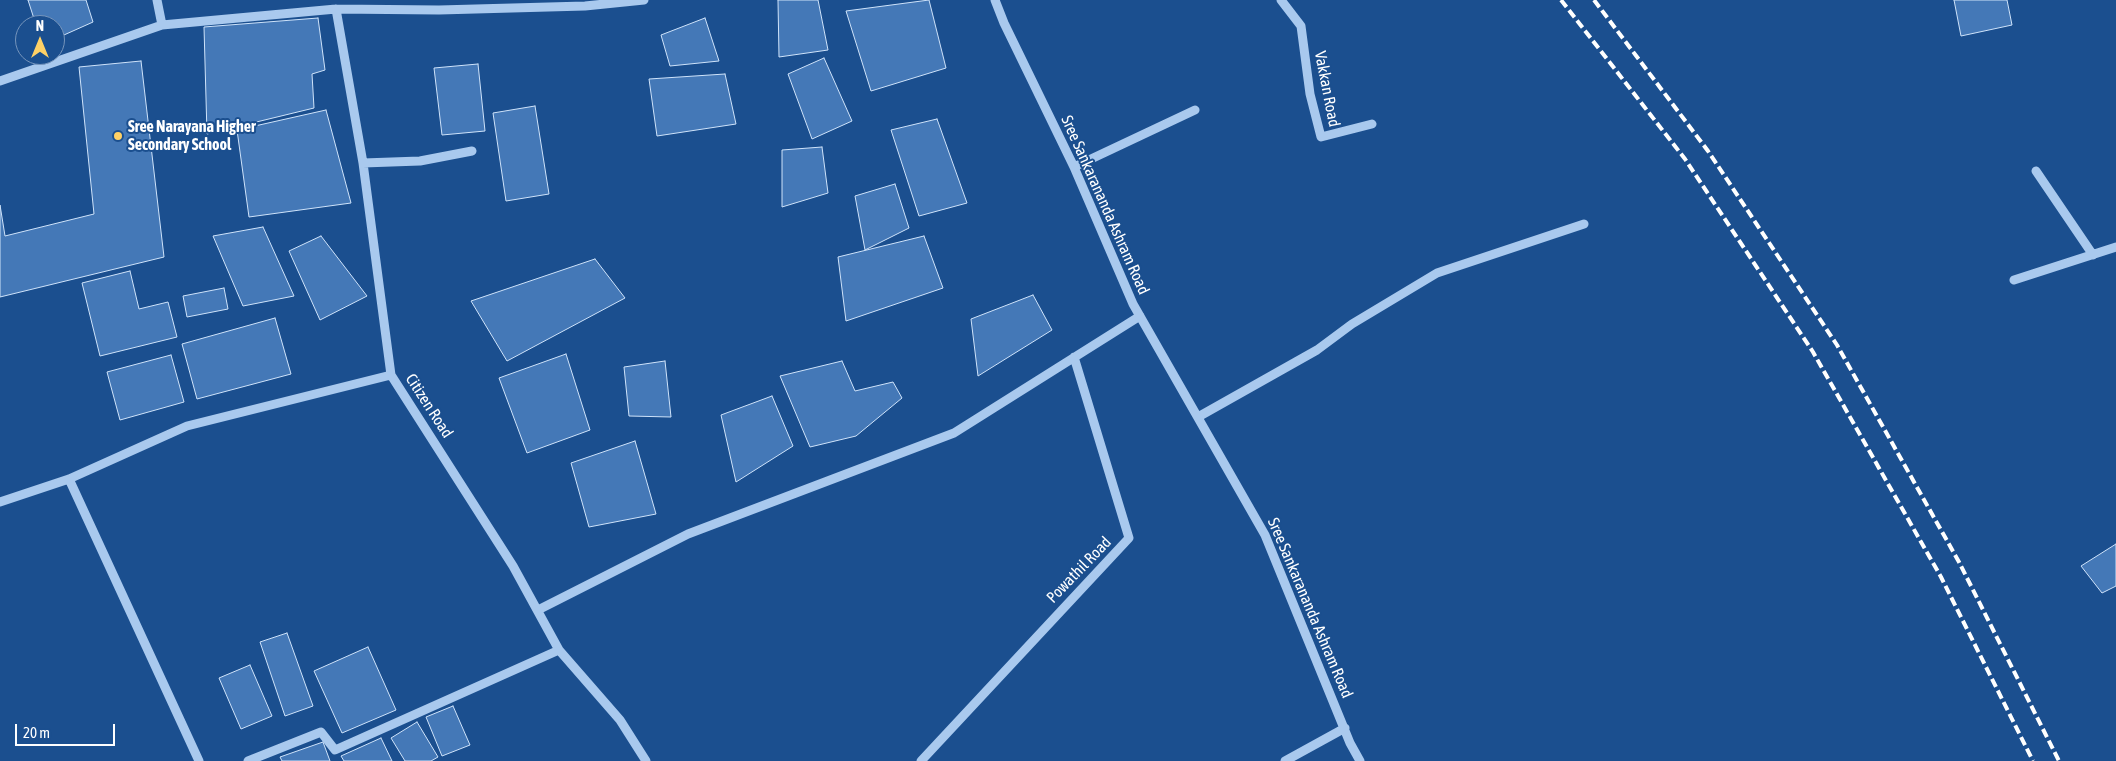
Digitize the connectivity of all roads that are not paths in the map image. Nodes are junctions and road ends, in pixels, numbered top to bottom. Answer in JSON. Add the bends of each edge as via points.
{"nodes":[{"id":1,"x":157,"y":0,"type":"edge"},
{"id":2,"x":644,"y":0,"type":"edge"},
{"id":3,"x":995,"y":0,"type":"edge"},
{"id":4,"x":1280,"y":0,"type":"edge"},
{"id":5,"x":336,"y":8,"type":"junction"},
{"id":6,"x":162,"y":25,"type":"junction"},
{"id":7,"x":0,"y":81,"type":"edge"},
{"id":8,"x":1195,"y":110,"type":"dead end"},
{"id":9,"x":1372,"y":124,"type":"dead end"},
{"id":10,"x":472,"y":151,"type":"dead end"},
{"id":11,"x":363,"y":163,"type":"junction"},
{"id":12,"x":1074,"y":167,"type":"junction"},
{"id":13,"x":2036,"y":171,"type":"dead end"},
{"id":14,"x":1584,"y":224,"type":"dead end"},
{"id":15,"x":2116,"y":247,"type":"edge"},
{"id":16,"x":2093,"y":255,"type":"junction"},
{"id":17,"x":2014,"y":280,"type":"dead end"},
{"id":18,"x":1140,"y":316,"type":"junction"},
{"id":19,"x":1074,"y":357,"type":"junction"},
{"id":20,"x":391,"y":375,"type":"junction"},
{"id":21,"x":1198,"y":417,"type":"junction"},
{"id":22,"x":69,"y":479,"type":"junction"},
{"id":23,"x":0,"y":502,"type":"edge"},
{"id":24,"x":538,"y":610,"type":"junction"},
{"id":25,"x":560,"y":650,"type":"junction"},
{"id":26,"x":1345,"y":728,"type":"junction"},
{"id":27,"x":927,"y":759,"type":"edge"},
{"id":28,"x":199,"y":761,"type":"edge"},
{"id":29,"x":248,"y":761,"type":"edge"},
{"id":30,"x":646,"y":761,"type":"edge"},
{"id":31,"x":1284,"y":761,"type":"edge"},
{"id":32,"x":1360,"y":761,"type":"edge"}],
"edges":[{"from":1,"to":6,"type":"street"},
{"from":2,"to":5,"type":"street","via":[[585,6],[439,10]]},
{"from":3,"to":12,"type":"street","name":"Sree Sankarananda Ashram Road"},
{"from":4,"to":9,"type":"street","name":"Vakkan Road","via":[[1301,26],[1310,94],[1321,137]]},
{"from":5,"to":6,"type":"street"},
{"from":5,"to":11,"type":"street","name":"Citizen Road"},
{"from":6,"to":7,"type":"street"},
{"from":8,"to":12,"type":"street"},
{"from":10,"to":11,"type":"street","via":[[420,161]]},
{"from":11,"to":20,"type":"street","name":"Citizen Road"},
{"from":12,"to":18,"type":"street","name":"Sree Sankarananda Ashram Road"},
{"from":13,"to":16,"type":"street"},
{"from":14,"to":21,"type":"street","via":[[1438,273],[1352,324],[1317,350]]},
{"from":15,"to":16,"type":"street"},
{"from":16,"to":17,"type":"street"},
{"from":18,"to":19,"type":"street"},
{"from":18,"to":21,"type":"street","name":"Sree Sankarananda Ashram Road"},
{"from":19,"to":24,"type":"street","via":[[954,433],[688,534]]},
{"from":19,"to":27,"type":"street","name":"Powathil Road","via":[[1129,538]]},
{"from":20,"to":22,"type":"street","via":[[187,426]]},
{"from":20,"to":24,"type":"street","name":"Citizen Road"},
{"from":21,"to":26,"type":"street","name":"Sree Sankarananda Ashram Road","via":[[1265,535]]},
{"from":22,"to":23,"type":"street"},
{"from":22,"to":28,"type":"street"},
{"from":24,"to":25,"type":"street","name":"Citizen Road"},
{"from":25,"to":29,"type":"street","via":[[335,750],[321,732]]},
{"from":25,"to":30,"type":"street","name":"Citizen Road","via":[[620,720]]},
{"from":26,"to":31,"type":"street"},
{"from":26,"to":32,"type":"street","name":"Sree Sankarananda Ashram Road"}]}
